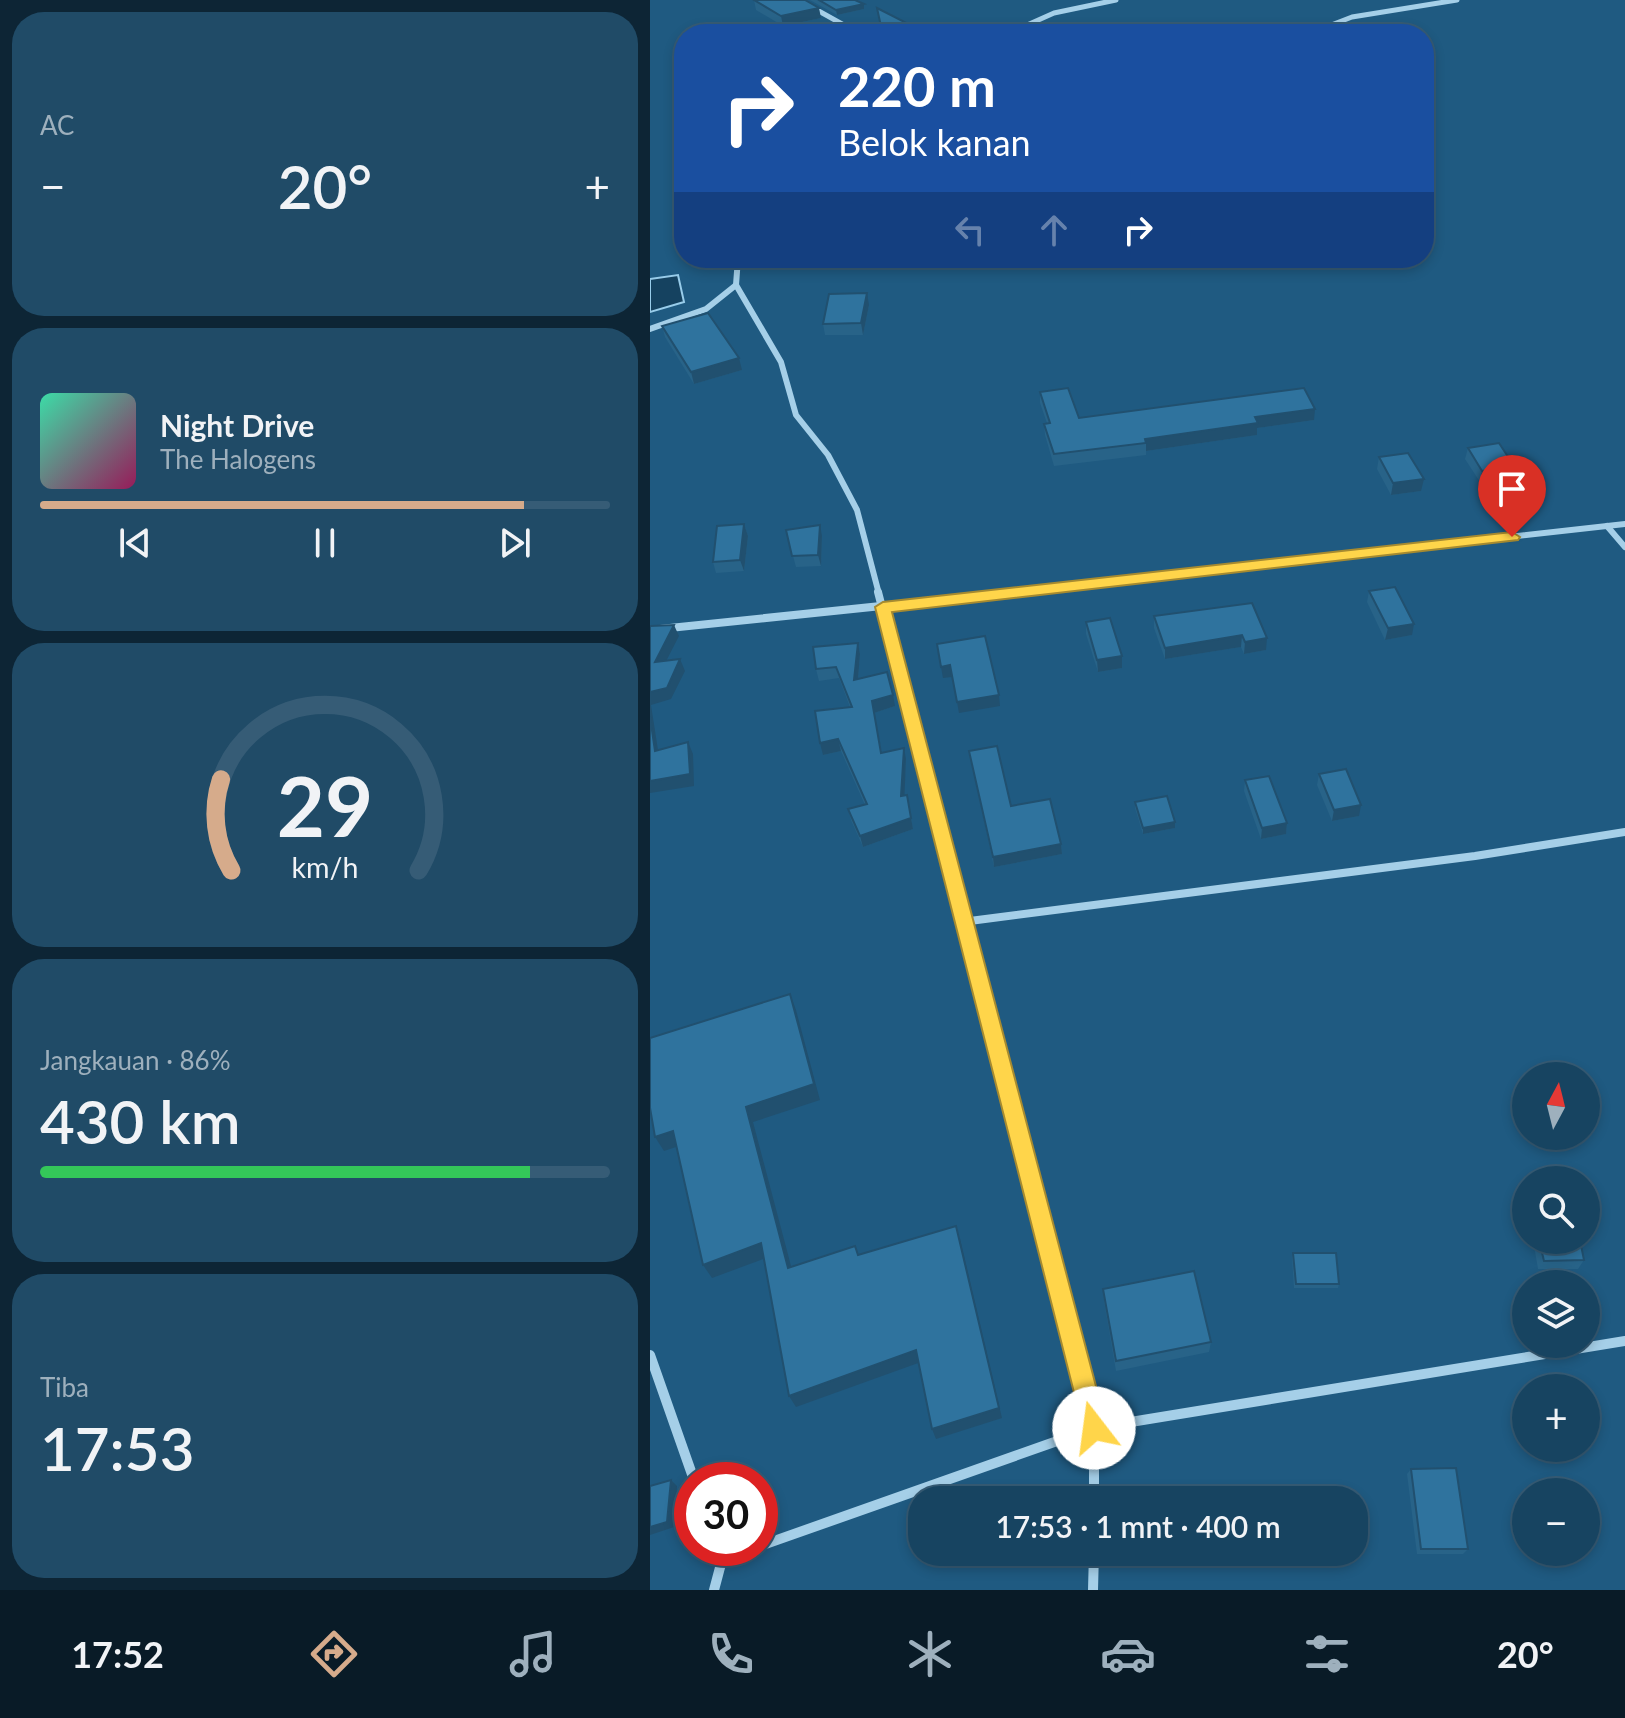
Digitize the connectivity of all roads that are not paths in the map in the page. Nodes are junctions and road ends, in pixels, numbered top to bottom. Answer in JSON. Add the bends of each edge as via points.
{"nodes":[{"id":1,"x":799,"y":0,"type":"edge"},
{"id":2,"x":1116,"y":0,"type":"edge"},
{"id":3,"x":1457,"y":0,"type":"edge"},
{"id":4,"x":842,"y":24,"type":"edge"},
{"id":5,"x":1029,"y":24,"type":"edge"},
{"id":6,"x":1334,"y":24,"type":"edge"},
{"id":7,"x":737,"y":268,"type":"edge"},
{"id":8,"x":736,"y":285,"type":"junction"},
{"id":9,"x":650,"y":329,"type":"edge"},
{"id":10,"x":1625,"y":524,"type":"edge"},
{"id":11,"x":1607,"y":526,"type":"junction"},
{"id":12,"x":1625,"y":547,"type":"edge"},
{"id":13,"x":883,"y":607,"type":"junction"},
{"id":14,"x":650,"y":630,"type":"edge"},
{"id":15,"x":1625,"y":832,"type":"edge"},
{"id":16,"x":962,"y":922,"type":"junction"},
{"id":17,"x":1625,"y":1341,"type":"edge"},
{"id":18,"x":650,"y":1356,"type":"edge"},
{"id":19,"x":1094,"y":1428,"type":"junction"},
{"id":20,"x":688,"y":1462,"type":"edge"},
{"id":21,"x":1094,"y":1486,"type":"edge"},
{"id":22,"x":778,"y":1540,"type":"edge"},
{"id":23,"x":718,"y":1566,"type":"edge"},
{"id":24,"x":1094,"y":1566,"type":"edge"},
{"id":25,"x":714,"y":1590,"type":"edge"},
{"id":26,"x":1093,"y":1590,"type":"edge"}],
"edges":[{"from":1,"to":4,"type":"street"},
{"from":2,"to":5,"type":"street","via":[[1054,13]]},
{"from":3,"to":6,"type":"street"},
{"from":7,"to":8,"type":"street"},
{"from":8,"to":9,"type":"street","via":[[706,309]]},
{"from":8,"to":13,"type":"street","via":[[781,362],[796,415],[844,481]]},
{"from":10,"to":11,"type":"street"},
{"from":11,"to":12,"type":"street"},
{"from":11,"to":13,"type":"street"},
{"from":13,"to":14,"type":"street"},
{"from":13,"to":16,"type":"street"},
{"from":15,"to":16,"type":"street"},
{"from":16,"to":19,"type":"street"},
{"from":17,"to":19,"type":"street"},
{"from":18,"to":20,"type":"street"},
{"from":19,"to":21,"type":"street"},
{"from":19,"to":22,"type":"street"},
{"from":23,"to":25,"type":"street"},
{"from":24,"to":26,"type":"street"}]}
